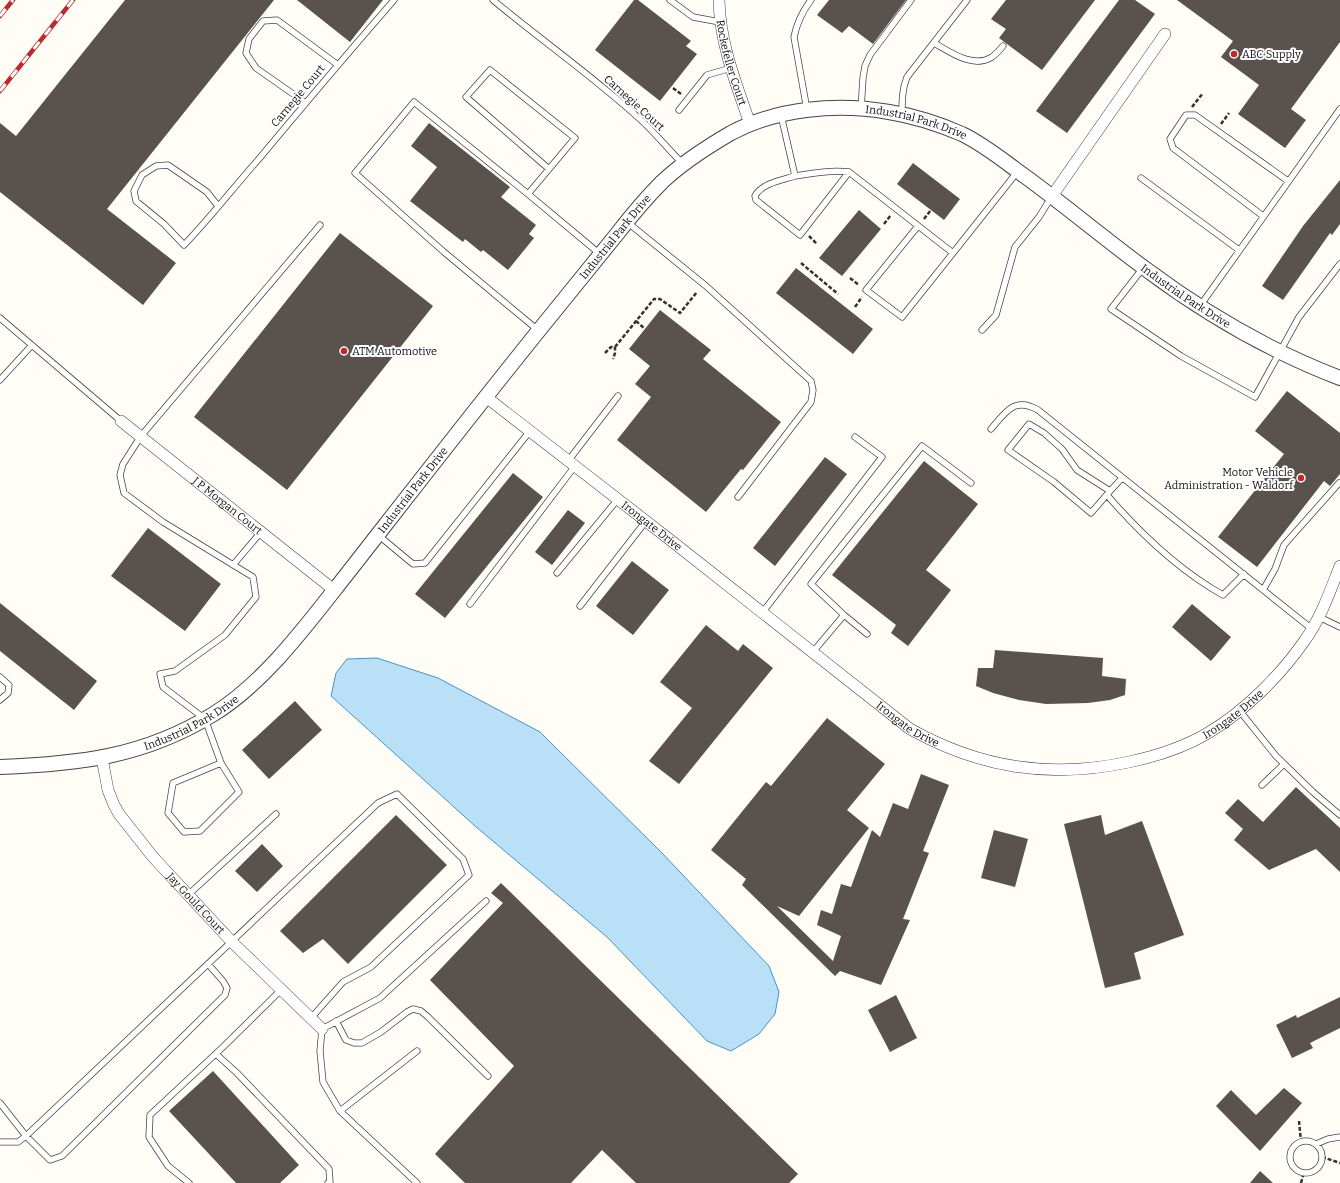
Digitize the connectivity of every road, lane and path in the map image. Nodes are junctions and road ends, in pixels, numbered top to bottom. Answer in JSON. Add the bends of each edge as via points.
{"nodes":[{"id":1,"x":394,"y":0,"type":"edge"},
{"id":2,"x":493,"y":0,"type":"edge"},
{"id":3,"x":670,"y":0,"type":"edge"},
{"id":4,"x":719,"y":0,"type":"edge"},
{"id":5,"x":811,"y":0,"type":"edge"},
{"id":6,"x":912,"y":0,"type":"edge"},
{"id":7,"x":967,"y":0,"type":"edge"},
{"id":8,"x":720,"y":22,"type":"junction"},
{"id":9,"x":1164,"y":34,"type":"dead end"},
{"id":10,"x":934,"y":42,"type":"junction"},
{"id":11,"x":1003,"y":46,"type":"dead end"},
{"id":12,"x":338,"y":65,"type":"junction"},
{"id":13,"x":731,"y":68,"type":"junction"},
{"id":14,"x":1203,"y":93,"type":"dead end"},
{"id":15,"x":306,"y":103,"type":"junction"},
{"id":16,"x":861,"y":109,"type":"junction"},
{"id":17,"x":1340,"y":109,"type":"edge"},
{"id":18,"x":679,"y":110,"type":"dead end"},
{"id":19,"x":807,"y":111,"type":"junction"},
{"id":20,"x":781,"y":115,"type":"junction"},
{"id":21,"x":902,"y":115,"type":"junction"},
{"id":22,"x":1186,"y":116,"type":"junction"},
{"id":23,"x":750,"y":124,"type":"junction"},
{"id":24,"x":684,"y":164,"type":"junction"},
{"id":25,"x":549,"y":169,"type":"junction"},
{"id":26,"x":1018,"y":171,"type":"junction"},
{"id":27,"x":850,"y":172,"type":"junction"},
{"id":28,"x":795,"y":176,"type":"junction"},
{"id":29,"x":1141,"y":178,"type":"dead end"},
{"id":30,"x":1288,"y":181,"type":"junction"},
{"id":31,"x":528,"y":194,"type":"junction"},
{"id":32,"x":1052,"y":196,"type":"junction"},
{"id":33,"x":218,"y":206,"type":"junction"},
{"id":34,"x":931,"y":210,"type":"dead end"},
{"id":35,"x":1263,"y":216,"type":"junction"},
{"id":36,"x":923,"y":219,"type":"dead end"},
{"id":37,"x":627,"y":222,"type":"junction"},
{"id":38,"x":320,"y":225,"type":"dead end"},
{"id":39,"x":918,"y":226,"type":"junction"},
{"id":40,"x":1239,"y":250,"type":"junction"},
{"id":41,"x":601,"y":254,"type":"junction"},
{"id":42,"x":953,"y":254,"type":"junction"},
{"id":43,"x":802,"y":263,"type":"dead end"},
{"id":44,"x":1340,"y":264,"type":"edge"},
{"id":45,"x":1144,"y":268,"type":"junction"},
{"id":46,"x":697,"y":292,"type":"dead end"},
{"id":47,"x":838,"y":294,"type":"dead end"},
{"id":48,"x":1199,"y":306,"type":"junction"},
{"id":49,"x":0,"y":318,"type":"edge"},
{"id":50,"x":636,"y":321,"type":"junction"},
{"id":51,"x":645,"y":329,"type":"dead end"},
{"id":52,"x":982,"y":330,"type":"dead end"},
{"id":53,"x":539,"y":331,"type":"junction"},
{"id":54,"x":32,"y":345,"type":"junction"},
{"id":55,"x":615,"y":347,"type":"junction"},
{"id":56,"x":1281,"y":351,"type":"junction"},
{"id":57,"x":605,"y":353,"type":"dead end"},
{"id":58,"x":613,"y":359,"type":"dead end"},
{"id":59,"x":1340,"y":378,"type":"edge"},
{"id":60,"x":0,"y":380,"type":"edge"},
{"id":61,"x":618,"y":396,"type":"dead end"},
{"id":62,"x":486,"y":397,"type":"junction"},
{"id":63,"x":121,"y":421,"type":"joint"},
{"id":64,"x":991,"y":429,"type":"dead end"},
{"id":65,"x":530,"y":431,"type":"junction"},
{"id":66,"x":141,"y":436,"type":"junction"},
{"id":67,"x":855,"y":436,"type":"dead end"},
{"id":68,"x":572,"y":463,"type":"junction"},
{"id":69,"x":1122,"y":478,"type":"junction"},
{"id":70,"x":971,"y":483,"type":"dead end"},
{"id":71,"x":1339,"y":483,"type":"edge"},
{"id":72,"x":1108,"y":493,"type":"junction"},
{"id":73,"x":738,"y":497,"type":"dead end"},
{"id":74,"x":618,"y":499,"type":"junction"},
{"id":75,"x":646,"y":521,"type":"junction"},
{"id":76,"x":261,"y":532,"type":"junction"},
{"id":77,"x":378,"y":534,"type":"junction"},
{"id":78,"x":233,"y":565,"type":"junction"},
{"id":79,"x":1340,"y":566,"type":"edge"},
{"id":80,"x":557,"y":573,"type":"dead end"},
{"id":81,"x":1244,"y":574,"type":"junction"},
{"id":82,"x":334,"y":590,"type":"junction"},
{"id":83,"x":1263,"y":590,"type":"junction"},
{"id":84,"x":470,"y":604,"type":"dead end"},
{"id":85,"x":580,"y":606,"type":"dead end"},
{"id":86,"x":762,"y":613,"type":"junction"},
{"id":87,"x":844,"y":615,"type":"junction"},
{"id":88,"x":1319,"y":617,"type":"junction"},
{"id":89,"x":1340,"y":627,"type":"edge"},
{"id":90,"x":1312,"y":629,"type":"junction"},
{"id":91,"x":867,"y":634,"type":"dead end"},
{"id":92,"x":812,"y":653,"type":"junction"},
{"id":93,"x":0,"y":677,"type":"edge"},
{"id":94,"x":0,"y":700,"type":"edge"},
{"id":95,"x":1239,"y":710,"type":"junction"},
{"id":96,"x":205,"y":719,"type":"junction"},
{"id":97,"x":102,"y":758,"type":"junction"},
{"id":98,"x":221,"y":763,"type":"junction"},
{"id":99,"x":1284,"y":764,"type":"junction"},
{"id":100,"x":0,"y":767,"type":"edge"},
{"id":101,"x":1262,"y":785,"type":"dead end"},
{"id":102,"x":276,"y":814,"type":"dead end"},
{"id":103,"x":1340,"y":815,"type":"edge"},
{"id":104,"x":188,"y":895,"type":"junction"},
{"id":105,"x":486,"y":900,"type":"dead end"},
{"id":106,"x":232,"y":942,"type":"junction"},
{"id":107,"x":208,"y":964,"type":"junction"},
{"id":108,"x":281,"y":990,"type":"junction"},
{"id":109,"x":311,"y":1018,"type":"junction"},
{"id":110,"x":336,"y":1021,"type":"junction"},
{"id":111,"x":322,"y":1029,"type":"junction"},
{"id":112,"x":417,"y":1051,"type":"dead end"},
{"id":113,"x":216,"y":1054,"type":"junction"},
{"id":114,"x":488,"y":1076,"type":"dead end"},
{"id":115,"x":0,"y":1103,"type":"edge"},
{"id":116,"x":340,"y":1112,"type":"junction"},
{"id":117,"x":1299,"y":1121,"type":"dead end"},
{"id":118,"x":26,"y":1136,"type":"junction"},
{"id":119,"x":1340,"y":1137,"type":"edge"},
{"id":120,"x":0,"y":1142,"type":"edge"},
{"id":121,"x":1301,"y":1142,"type":"junction"},
{"id":122,"x":1316,"y":1144,"type":"junction"},
{"id":123,"x":1322,"y":1157,"type":"junction"},
{"id":124,"x":1340,"y":1163,"type":"edge"},
{"id":125,"x":1304,"y":1172,"type":"junction"},
{"id":126,"x":189,"y":1183,"type":"edge"},
{"id":127,"x":328,"y":1183,"type":"edge"},
{"id":128,"x":417,"y":1183,"type":"edge"},
{"id":129,"x":1301,"y":1183,"type":"edge"}],
"edges":[{"from":1,"to":12,"type":"lane","name":"Carnegie Court"},
{"from":2,"to":24,"type":"lane","name":"Carnegie Court","via":[[603,87]]},
{"from":3,"to":8,"type":"lane","via":[[693,17]]},
{"from":4,"to":8,"type":"street","name":"Rockefeller Court"},
{"from":5,"to":19,"type":"lane","via":[[802,12],[794,37]]},
{"from":6,"to":16,"type":"lane","via":[[870,55],[863,78]]},
{"from":7,"to":10,"type":"lane"},
{"from":8,"to":13,"type":"street","name":"Rockefeller Court"},
{"from":9,"to":32,"type":"street"},
{"from":10,"to":11,"type":"lane","via":[[962,58],[977,61],[993,56]]},
{"from":10,"to":21,"type":"lane","via":[[907,77],[902,96]]},
{"from":12,"to":15,"type":"lane","name":"Carnegie Court"},
{"from":12,"to":15,"type":"lane","via":[[277,20],[262,21],[249,39],[246,53],[256,68]]},
{"from":13,"to":18,"type":"lane","via":[[707,75]]},
{"from":13,"to":23,"type":"street","name":"Rockefeller Court"},
{"from":14,"to":22,"type":"path"},
{"from":15,"to":33,"type":"lane","name":"Carnegie Court"},
{"from":16,"to":19,"type":"street","name":"Industrial Park Drive"},
{"from":16,"to":21,"type":"street","name":"Industrial Park Drive"},
{"from":17,"to":30,"type":"lane"},
{"from":19,"to":20,"type":"street","name":"Industrial Park Drive"},
{"from":20,"to":23,"type":"street","name":"Industrial Park Drive"},
{"from":20,"to":28,"type":"lane"},
{"from":21,"to":26,"type":"street","name":"Industrial Park Drive","via":[[939,125],[963,135]]},
{"from":22,"to":30,"type":"lane","via":[[1195,116]]},
{"from":22,"to":35,"type":"lane","via":[[1170,139],[1173,148]]},
{"from":23,"to":24,"type":"street","name":"Industrial Park Drive"},
{"from":24,"to":37,"type":"street","name":"Industrial Park Drive","via":[[660,184]]},
{"from":25,"to":25,"type":"lane","via":[[466,97],[490,70],[574,138]]},
{"from":25,"to":31,"type":"lane"},
{"from":26,"to":32,"type":"street","name":"Industrial Park Drive"},
{"from":26,"to":42,"type":"lane"},
{"from":27,"to":28,"type":"lane","via":[[816,172]]},
{"from":27,"to":28,"type":"lane","via":[[800,235],[756,200],[755,196],[770,184]]},
{"from":27,"to":39,"type":"lane"},
{"from":29,"to":40,"type":"lane"},
{"from":30,"to":35,"type":"lane"},
{"from":31,"to":41,"type":"lane"},
{"from":31,"to":53,"type":"lane","via":[[414,102],[355,173]]},
{"from":32,"to":45,"type":"street","name":"Industrial Park Drive"},
{"from":32,"to":52,"type":"lane","via":[[1015,247],[996,315]]},
{"from":33,"to":33,"type":"lane","name":"Carnegie Court","via":[[207,192],[168,166],[156,166],[142,175],[134,191],[136,201],[184,245]]},
{"from":34,"to":36,"type":"path"},
{"from":35,"to":40,"type":"lane"},
{"from":37,"to":41,"type":"street","name":"Industrial Park Drive"},
{"from":37,"to":73,"type":"lane","via":[[706,286],[811,381],[811,402]]},
{"from":38,"to":66,"type":"lane"},
{"from":39,"to":42,"type":"lane"},
{"from":39,"to":42,"type":"lane","via":[[866,290],[902,317]]},
{"from":40,"to":48,"type":"lane"},
{"from":41,"to":53,"type":"street","name":"Industrial Park Drive"},
{"from":43,"to":47,"type":"path"},
{"from":44,"to":56,"type":"lane","via":[[1299,317]]},
{"from":45,"to":48,"type":"street","name":"Industrial Park Drive"},
{"from":45,"to":56,"type":"lane","via":[[1111,309],[1181,356],[1255,398]]},
{"from":46,"to":50,"type":"path","via":[[680,313],[660,298],[654,298]]},
{"from":48,"to":56,"type":"street","name":"Industrial Park Drive"},
{"from":49,"to":54,"type":"lane"},
{"from":50,"to":51,"type":"path"},
{"from":50,"to":55,"type":"path"},
{"from":53,"to":62,"type":"street","name":"Industrial Park Drive"},
{"from":54,"to":60,"type":"lane"},
{"from":54,"to":63,"type":"lane"},
{"from":55,"to":57,"type":"path","via":[[611,347]]},
{"from":55,"to":58,"type":"path"},
{"from":56,"to":59,"type":"street","name":"Industrial Park Drive"},
{"from":61,"to":68,"type":"lane"},
{"from":62,"to":65,"type":"street","name":"Irongate Drive"},
{"from":62,"to":77,"type":"street","name":"Industrial Park Drive"},
{"from":63,"to":66,"type":"street","name":"J P Morgan Court"},
{"from":64,"to":69,"type":"lane","via":[[1015,405],[1030,405]]},
{"from":65,"to":68,"type":"street","name":"Irongate Drive"},
{"from":65,"to":77,"type":"lane","via":[[425,562],[413,564]]},
{"from":66,"to":76,"type":"street","name":"J P Morgan Court"},
{"from":66,"to":78,"type":"lane","via":[[123,464],[120,475],[124,493],[162,522]]},
{"from":67,"to":86,"type":"lane","via":[[882,457]]},
{"from":68,"to":74,"type":"street","name":"Irongate Drive"},
{"from":68,"to":84,"type":"lane"},
{"from":69,"to":72,"type":"lane"},
{"from":69,"to":81,"type":"lane"},
{"from":70,"to":87,"type":"lane","via":[[922,446],[811,584]]},
{"from":71,"to":83,"type":"lane","via":[[1284,545]]},
{"from":72,"to":72,"type":"lane","via":[[1078,470],[1062,448],[1029,424],[1008,450],[1054,482],[1091,513]]},
{"from":72,"to":81,"type":"lane","via":[[1123,514],[1177,563],[1223,595]]},
{"from":74,"to":75,"type":"street","name":"Irongate Drive"},
{"from":74,"to":80,"type":"lane"},
{"from":75,"to":85,"type":"lane"},
{"from":75,"to":86,"type":"street","name":"Irongate Drive"},
{"from":76,"to":78,"type":"lane"},
{"from":76,"to":82,"type":"street","name":"J P Morgan Court"},
{"from":77,"to":82,"type":"street","name":"Industrial Park Drive"},
{"from":78,"to":96,"type":"lane","via":[[253,577],[256,597],[225,635],[175,671],[160,674],[163,686]]},
{"from":79,"to":88,"type":"street","name":"Irongate Drive"},
{"from":81,"to":83,"type":"lane"},
{"from":82,"to":96,"type":"street","name":"Industrial Park Drive","via":[[263,674],[216,713]]},
{"from":83,"to":90,"type":"lane"},
{"from":86,"to":92,"type":"street","name":"Irongate Drive"},
{"from":87,"to":91,"type":"lane"},
{"from":87,"to":92,"type":"lane"},
{"from":88,"to":89,"type":"lane"},
{"from":88,"to":90,"type":"street","name":"Irongate Drive"},
{"from":90,"to":95,"type":"street","name":"Irongate Drive","via":[[1269,684]]},
{"from":92,"to":95,"type":"street","name":"Irongate Drive","via":[[910,730],[950,749],[989,762],[1018,767],[1076,770],[1145,759],[1187,744],[1208,733]]},
{"from":93,"to":94,"type":"lane","via":[[9,685],[8,693]]},
{"from":95,"to":99,"type":"lane"},
{"from":96,"to":97,"type":"street","name":"Industrial Park Drive","via":[[154,743]]},
{"from":96,"to":98,"type":"lane"},
{"from":97,"to":100,"type":"street","name":"Industrial Park Drive"},
{"from":97,"to":104,"type":"street","name":"Jay Gould Court","via":[[108,790],[119,814],[153,857]]},
{"from":98,"to":98,"type":"lane","via":[[173,783],[168,813],[184,832],[200,831],[239,792]]},
{"from":99,"to":101,"type":"lane"},
{"from":99,"to":103,"type":"lane"},
{"from":102,"to":104,"type":"lane"},
{"from":104,"to":106,"type":"street","name":"Jay Gould Court"},
{"from":105,"to":110,"type":"lane","via":[[380,998]]},
{"from":106,"to":107,"type":"lane"},
{"from":106,"to":108,"type":"street","name":"Jay Gould Court"},
{"from":106,"to":109,"type":"lane","via":[[378,803],[396,794],[463,859],[469,875],[371,967],[343,982]]},
{"from":107,"to":118,"type":"lane"},
{"from":107,"to":118,"type":"lane","via":[[227,988],[225,995],[62,1156],[50,1160]]},
{"from":108,"to":109,"type":"street","name":"Jay Gould Court"},
{"from":108,"to":113,"type":"lane"},
{"from":109,"to":111,"type":"street","name":"Jay Gould Court"},
{"from":110,"to":111,"type":"lane"},
{"from":110,"to":114,"type":"lane","via":[[346,1040],[362,1043],[413,1009],[427,1016]]},
{"from":111,"to":116,"type":"lane","via":[[320,1050],[323,1082]]},
{"from":112,"to":116,"type":"lane"},
{"from":113,"to":126,"type":"lane","via":[[150,1115],[149,1137],[168,1166]]},
{"from":113,"to":127,"type":"lane","via":[[329,1169]]},
{"from":115,"to":118,"type":"lane"},
{"from":116,"to":128,"type":"lane"},
{"from":117,"to":121,"type":"path"},
{"from":118,"to":120,"type":"lane","via":[[18,1142]]},
{"from":119,"to":122,"type":"lane"},
{"from":121,"to":122,"type":"lane"},
{"from":121,"to":125,"type":"lane","via":[[1293,1148],[1290,1158],[1295,1168]]},
{"from":122,"to":123,"type":"lane"},
{"from":123,"to":124,"type":"path"},
{"from":123,"to":125,"type":"lane","via":[[1314,1170]]},
{"from":125,"to":129,"type":"path"}]}
